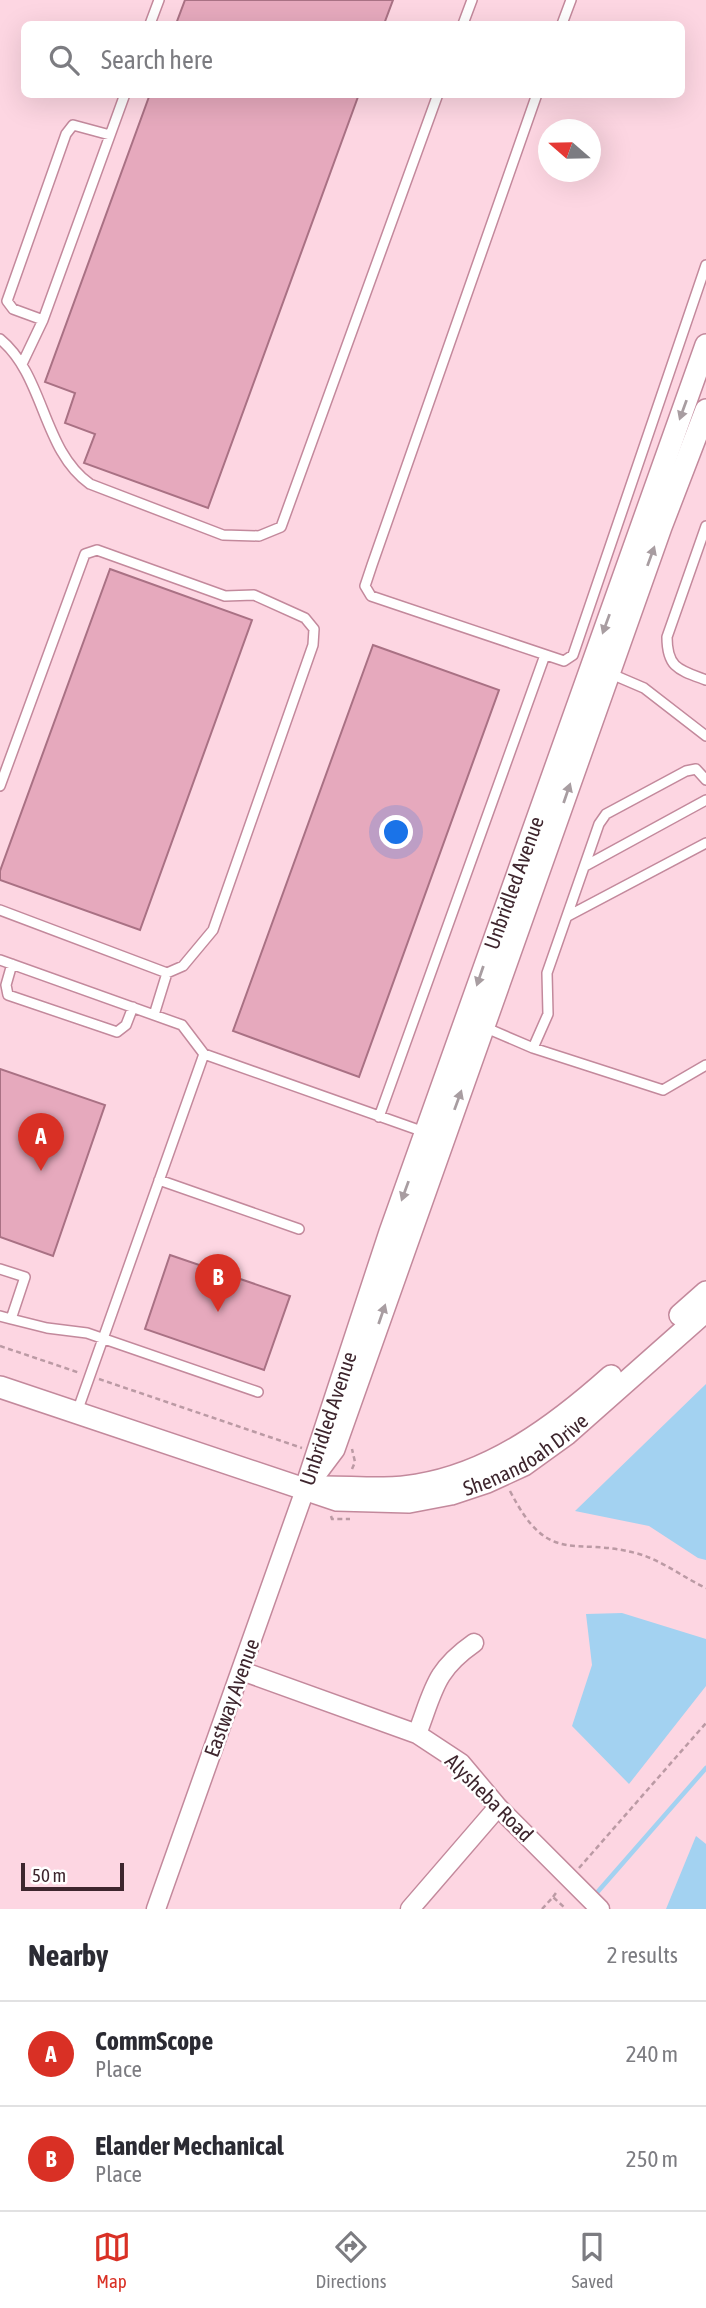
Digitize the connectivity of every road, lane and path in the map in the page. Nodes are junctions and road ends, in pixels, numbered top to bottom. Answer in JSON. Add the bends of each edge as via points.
{"nodes":[{"id":1,"x":159,"y":0,"type":"edge"},
{"id":2,"x":472,"y":0,"type":"edge"},
{"id":3,"x":570,"y":0,"type":"edge"},
{"id":4,"x":151,"y":21,"type":"edge"},
{"id":5,"x":464,"y":21,"type":"edge"},
{"id":6,"x":563,"y":21,"type":"edge"},
{"id":7,"x":124,"y":98,"type":"edge"},
{"id":8,"x":437,"y":98,"type":"edge"},
{"id":9,"x":536,"y":98,"type":"edge"},
{"id":10,"x":110,"y":135,"type":"junction"},
{"id":11,"x":706,"y":265,"type":"edge"},
{"id":12,"x":43,"y":320,"type":"junction"},
{"id":13,"x":0,"y":338,"type":"edge"},
{"id":14,"x":706,"y":345,"type":"edge"},
{"id":15,"x":22,"y":364,"type":"junction"},
{"id":16,"x":706,"y":410,"type":"edge"},
{"id":17,"x":706,"y":526,"type":"edge"},
{"id":18,"x":545,"y":654,"type":"junction"},
{"id":19,"x":591,"y":664,"type":"junction"},
{"id":20,"x":706,"y":680,"type":"edge"},
{"id":21,"x":706,"y":736,"type":"edge"},
{"id":22,"x":706,"y":780,"type":"edge"},
{"id":23,"x":0,"y":786,"type":"edge"},
{"id":24,"x":706,"y":800,"type":"edge"},
{"id":25,"x":706,"y":843,"type":"edge"},
{"id":26,"x":587,"y":865,"type":"junction"},
{"id":27,"x":0,"y":910,"type":"edge"},
{"id":28,"x":568,"y":916,"type":"junction"},
{"id":29,"x":0,"y":960,"type":"edge"},
{"id":30,"x":12,"y":964,"type":"junction"},
{"id":31,"x":167,"y":973,"type":"junction"},
{"id":32,"x":133,"y":1007,"type":"junction"},
{"id":33,"x":154,"y":1014,"type":"junction"},
{"id":34,"x":484,"y":1027,"type":"junction"},
{"id":35,"x":533,"y":1048,"type":"junction"},
{"id":36,"x":204,"y":1054,"type":"junction"},
{"id":37,"x":706,"y":1065,"type":"edge"},
{"id":38,"x":379,"y":1117,"type":"junction"},
{"id":39,"x":435,"y":1136,"type":"junction"},
{"id":40,"x":159,"y":1180,"type":"junction"},
{"id":41,"x":299,"y":1229,"type":"dead end"},
{"id":42,"x":0,"y":1269,"type":"edge"},
{"id":43,"x":706,"y":1293,"type":"edge"},
{"id":44,"x":706,"y":1311,"type":"edge"},
{"id":45,"x":0,"y":1316,"type":"edge"},
{"id":46,"x":11,"y":1319,"type":"junction"},
{"id":47,"x":103,"y":1339,"type":"junction"},
{"id":48,"x":0,"y":1346,"type":"edge"},
{"id":49,"x":90,"y":1376,"type":"junction"},
{"id":50,"x":0,"y":1387,"type":"edge"},
{"id":51,"x":258,"y":1392,"type":"dead end"},
{"id":52,"x":77,"y":1412,"type":"junction"},
{"id":53,"x":354,"y":1440,"type":"dead end"},
{"id":54,"x":322,"y":1455,"type":"junction"},
{"id":55,"x":355,"y":1462,"type":"junction"},
{"id":56,"x":520,"y":1485,"type":"dead end"},
{"id":57,"x":306,"y":1487,"type":"junction"},
{"id":58,"x":510,"y":1491,"type":"junction"},
{"id":59,"x":340,"y":1493,"type":"junction"},
{"id":60,"x":500,"y":1495,"type":"dead end"},
{"id":61,"x":357,"y":1519,"type":"dead end"},
{"id":62,"x":706,"y":1588,"type":"edge"},
{"id":63,"x":474,"y":1643,"type":"dead end"},
{"id":64,"x":242,"y":1671,"type":"junction"},
{"id":65,"x":706,"y":1723,"type":"edge"},
{"id":66,"x":417,"y":1734,"type":"junction"},
{"id":67,"x":498,"y":1807,"type":"junction"},
{"id":68,"x":568,"y":1877,"type":"junction"},
{"id":69,"x":553,"y":1897,"type":"junction"},
{"id":70,"x":156,"y":1909,"type":"edge"},
{"id":71,"x":410,"y":1909,"type":"edge"},
{"id":72,"x":542,"y":1909,"type":"edge"},
{"id":73,"x":566,"y":1909,"type":"edge"},
{"id":74,"x":600,"y":1909,"type":"edge"}],
"edges":[{"from":1,"to":4,"type":"lane"},
{"from":2,"to":5,"type":"lane"},
{"from":3,"to":6,"type":"lane"},
{"from":7,"to":10,"type":"lane"},
{"from":8,"to":15,"type":"lane","via":[[281,527],[259,536],[223,535],[90,484],[72,472]]},
{"from":9,"to":18,"type":"lane","via":[[365,586],[371,596]]},
{"from":10,"to":12,"type":"lane"},
{"from":10,"to":12,"type":"lane","via":[[73,125],[47,185],[7,301],[13,309]]},
{"from":11,"to":19,"type":"lane"},
{"from":12,"to":15,"type":"lane"},
{"from":13,"to":15,"type":"lane"},
{"from":14,"to":19,"type":"street","name":"Unbridled Avenue","one_way":true},
{"from":19,"to":16,"type":"street","name":"Unbridled Avenue","one_way":true},
{"from":17,"to":20,"type":"lane","via":[[667,637],[667,656],[678,670]]},
{"from":18,"to":19,"type":"lane"},
{"from":18,"to":38,"type":"lane"},
{"from":19,"to":21,"type":"lane","via":[[644,688]]},
{"from":34,"to":19,"type":"street","name":"Unbridled Avenue","one_way":true},
{"from":19,"to":39,"type":"street","name":"Unbridled Avenue","one_way":true},
{"from":22,"to":26,"type":"lane","via":[[696,769],[686,771],[606,814]]},
{"from":23,"to":31,"type":"lane","via":[[85,554],[97,550],[225,596],[254,595],[305,618],[314,629],[313,645],[213,930],[183,966]]},
{"from":24,"to":26,"type":"lane"},
{"from":25,"to":28,"type":"lane"},
{"from":26,"to":28,"type":"lane"},
{"from":27,"to":31,"type":"lane"},
{"from":28,"to":35,"type":"lane","via":[[547,973],[548,1014]]},
{"from":29,"to":30,"type":"lane"},
{"from":30,"to":32,"type":"lane"},
{"from":30,"to":32,"type":"lane","via":[[8,995],[117,1032],[126,1025]]},
{"from":31,"to":33,"type":"lane"},
{"from":32,"to":33,"type":"lane"},
{"from":33,"to":36,"type":"lane","via":[[183,1025]]},
{"from":34,"to":35,"type":"lane"},
{"from":39,"to":34,"type":"street","name":"Unbridled Avenue","one_way":true},
{"from":35,"to":37,"type":"lane","via":[[663,1090]]},
{"from":36,"to":38,"type":"lane"},
{"from":36,"to":40,"type":"lane"},
{"from":38,"to":39,"type":"lane"},
{"from":39,"to":54,"type":"street","name":"Unbridled Avenue","via":[[334,1450]]},
{"from":40,"to":41,"type":"lane"},
{"from":40,"to":47,"type":"lane"},
{"from":42,"to":46,"type":"lane","via":[[25,1277]]},
{"from":43,"to":59,"type":"street","name":"Shenandoah Drive","via":[[592,1393],[514,1450],[419,1485]]},
{"from":44,"to":59,"type":"street","name":"Shenandoah Drive","via":[[568,1434],[524,1465],[451,1494],[408,1502]]},
{"from":45,"to":46,"type":"lane"},
{"from":46,"to":47,"type":"lane"},
{"from":47,"to":49,"type":"lane"},
{"from":47,"to":51,"type":"lane"},
{"from":48,"to":49,"type":"path"},
{"from":49,"to":52,"type":"lane"},
{"from":49,"to":54,"type":"path"},
{"from":50,"to":52,"type":"street","name":"Shenandoah Drive"},
{"from":52,"to":57,"type":"street","name":"Shenandoah Drive"},
{"from":53,"to":55,"type":"path"},
{"from":54,"to":55,"type":"path"},
{"from":54,"to":57,"type":"street","name":"Unbridled Avenue"},
{"from":55,"to":59,"type":"path"},
{"from":56,"to":58,"type":"path"},
{"from":57,"to":59,"type":"street","name":"Shenandoah Drive"},
{"from":57,"to":64,"type":"street","name":"Eastway Avenue"},
{"from":58,"to":60,"type":"path"},
{"from":58,"to":62,"type":"path","via":[[535,1531],[550,1541],[565,1547],[643,1555]]},
{"from":59,"to":61,"type":"path","via":[[331,1519]]},
{"from":63,"to":66,"type":"street","via":[[449,1661]]},
{"from":64,"to":66,"type":"street","name":"Alysheba Road"},
{"from":64,"to":70,"type":"street","name":"Eastway Avenue"},
{"from":65,"to":68,"type":"path","via":[[584,1865]]},
{"from":66,"to":67,"type":"street","name":"Alysheba Road","via":[[461,1763]]},
{"from":67,"to":68,"type":"street","name":"Alysheba Road"},
{"from":67,"to":71,"type":"street"},
{"from":68,"to":69,"type":"path"},
{"from":68,"to":74,"type":"street","name":"Alysheba Road"},
{"from":69,"to":72,"type":"path"},
{"from":69,"to":73,"type":"path"}]}
